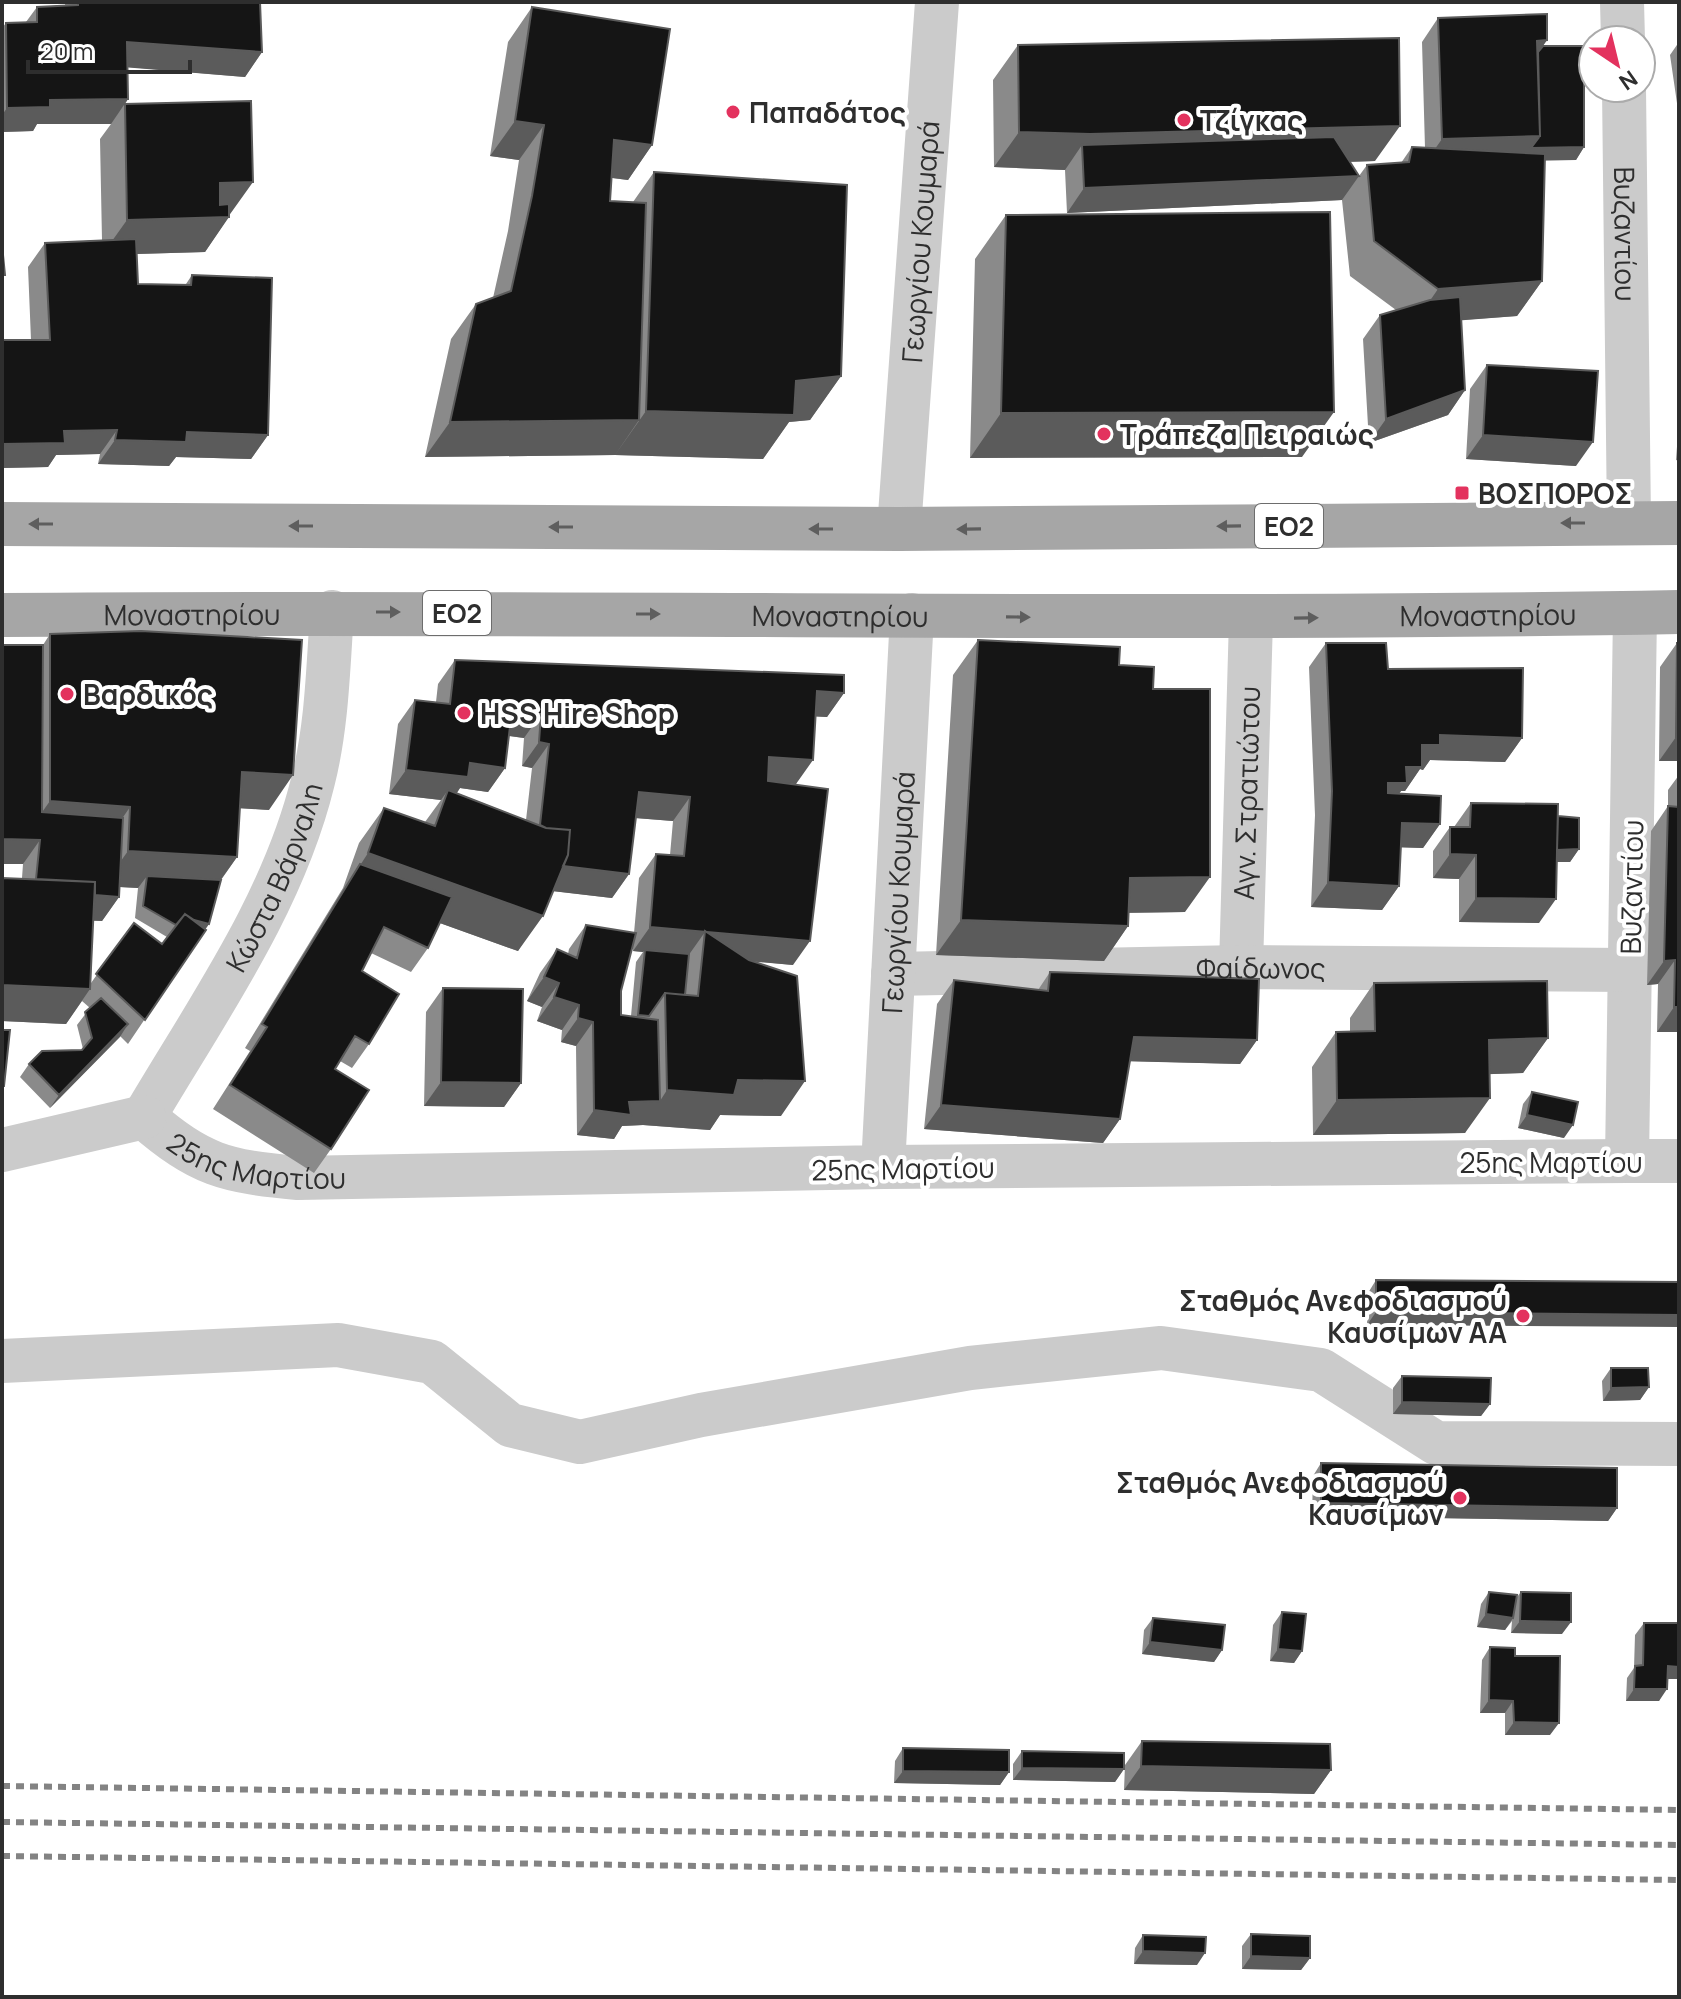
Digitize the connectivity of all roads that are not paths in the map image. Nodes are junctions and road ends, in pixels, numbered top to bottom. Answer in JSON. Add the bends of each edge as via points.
{"nodes":[{"id":1,"x":937,"y":2,"type":"edge"},
{"id":2,"x":1622,"y":2,"type":"edge"},
{"id":3,"x":1623,"y":24,"type":"edge"},
{"id":4,"x":1624,"y":104,"type":"edge"},
{"id":5,"x":1629,"y":523,"type":"junction"},
{"id":6,"x":1679,"y":523,"type":"edge"},
{"id":7,"x":2,"y":524,"type":"edge"},
{"id":8,"x":899,"y":529,"type":"junction"},
{"id":9,"x":332,"y":612,"type":"junction"},
{"id":10,"x":1679,"y":612,"type":"edge"},
{"id":11,"x":1635,"y":613,"type":"junction"},
{"id":12,"x":2,"y":615,"type":"edge"},
{"id":13,"x":912,"y":615,"type":"junction"},
{"id":14,"x":1251,"y":619,"type":"junction"},
{"id":15,"x":1241,"y":967,"type":"junction"},
{"id":16,"x":1630,"y":970,"type":"junction"},
{"id":17,"x":893,"y":974,"type":"junction"},
{"id":18,"x":144,"y":1117,"type":"junction"},
{"id":19,"x":2,"y":1150,"type":"edge"},
{"id":20,"x":1627,"y":1161,"type":"junction"},
{"id":21,"x":1679,"y":1161,"type":"edge"},
{"id":22,"x":883,"y":1167,"type":"junction"},
{"id":23,"x":2,"y":1361,"type":"edge"},
{"id":24,"x":1679,"y":1444,"type":"edge"}],
"edges":[{"from":1,"to":8,"type":"street","name":"Γεωργίου Κουμαρά"},
{"from":2,"to":3,"type":"street"},
{"from":4,"to":5,"type":"street","name":"Βυζαντίου"},
{"from":5,"to":6,"type":"main road","number":"ΕΟ2"},
{"from":5,"to":8,"type":"main road","number":"ΕΟ2","one_way":true},
{"from":8,"to":7,"type":"main road","number":"ΕΟ2","one_way":true},
{"from":9,"to":12,"type":"main road","name":"Μοναστηρίου","number":"ΕΟ2"},
{"from":9,"to":13,"type":"main road","name":"Μοναστηρίου","number":"ΕΟ2","one_way":true},
{"from":9,"to":18,"type":"street","name":"Κώστα Βάρναλη","via":[[323,731],[289,856],[260,921]]},
{"from":10,"to":11,"type":"main road","name":"Μοναστηρίου","number":"ΕΟ2"},
{"from":14,"to":11,"type":"main road","name":"Μοναστηρίου","number":"ΕΟ2","one_way":true},
{"from":11,"to":16,"type":"street","name":"Βυζαντίου"},
{"from":13,"to":14,"type":"main road","name":"Μοναστηρίου","number":"ΕΟ2","one_way":true},
{"from":13,"to":17,"type":"street","name":"Γεωργίου Κουμαρά"},
{"from":14,"to":15,"type":"street","name":"Αγν. Στρατιώτου"},
{"from":15,"to":16,"type":"street","name":"Φαίδωνος"},
{"from":15,"to":17,"type":"street","name":"Φαίδωνος"},
{"from":16,"to":20,"type":"street","name":"Βυζαντίου"},
{"from":17,"to":22,"type":"street","name":"Γεωργίου Κουμαρά"},
{"from":18,"to":19,"type":"street"},
{"from":18,"to":22,"type":"street","name":"25ης Μαρτίου","via":[[179,1147],[213,1166],[298,1178]]},
{"from":20,"to":21,"type":"street","name":"25ης Μαρτίου"},
{"from":20,"to":22,"type":"street","name":"25ης Μαρτίου"},
{"from":23,"to":24,"type":"street","via":[[338,1345],[432,1362],[510,1425],[580,1442],[970,1368],[1161,1348],[1321,1370],[1436,1443]]}]}
